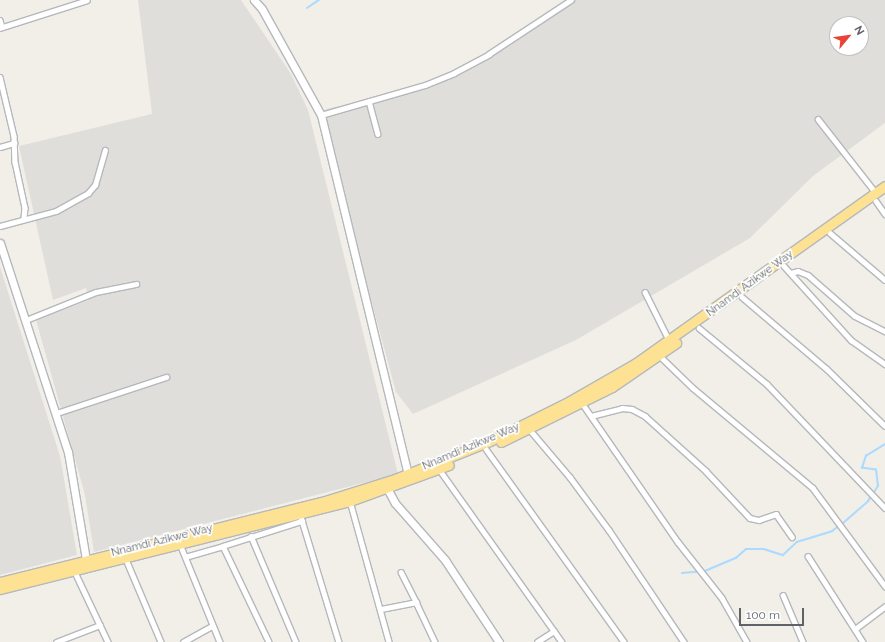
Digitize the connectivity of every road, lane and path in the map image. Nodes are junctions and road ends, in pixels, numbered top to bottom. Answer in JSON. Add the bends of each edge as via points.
{"nodes":[{"id":1,"x":87,"y":0,"type":"edge"},
{"id":2,"x":254,"y":0,"type":"edge"},
{"id":3,"x":571,"y":0,"type":"edge"},
{"id":4,"x":0,"y":20,"type":"edge"},
{"id":5,"x":1,"y":28,"type":"edge"},
{"id":6,"x":0,"y":78,"type":"edge"},
{"id":7,"x":369,"y":102,"type":"junction"},
{"id":8,"x":321,"y":115,"type":"junction"},
{"id":9,"x":818,"y":119,"type":"dead end"},
{"id":10,"x":378,"y":134,"type":"dead end"},
{"id":11,"x":14,"y":143,"type":"junction"},
{"id":12,"x":0,"y":147,"type":"edge"},
{"id":13,"x":105,"y":150,"type":"dead end"},
{"id":14,"x":885,"y":186,"type":"edge"},
{"id":15,"x":879,"y":196,"type":"edge"},
{"id":16,"x":885,"y":214,"type":"edge"},
{"id":17,"x":24,"y":218,"type":"junction"},
{"id":18,"x":0,"y":226,"type":"edge"},
{"id":19,"x":830,"y":233,"type":"junction"},
{"id":20,"x":0,"y":243,"type":"edge"},
{"id":21,"x":784,"y":266,"type":"junction"},
{"id":22,"x":791,"y":273,"type":"junction"},
{"id":23,"x":885,"y":280,"type":"edge"},
{"id":24,"x":136,"y":284,"type":"dead end"},
{"id":25,"x":645,"y":292,"type":"dead end"},
{"id":26,"x":742,"y":297,"type":"junction"},
{"id":27,"x":26,"y":320,"type":"junction"},
{"id":28,"x":699,"y":328,"type":"junction"},
{"id":29,"x":885,"y":331,"type":"edge"},
{"id":30,"x":669,"y":341,"type":"junction"},
{"id":31,"x":659,"y":355,"type":"junction"},
{"id":32,"x":885,"y":364,"type":"edge"},
{"id":33,"x":166,"y":377,"type":"dead end"},
{"id":34,"x":582,"y":403,"type":"junction"},
{"id":35,"x":56,"y":413,"type":"junction"},
{"id":36,"x":590,"y":416,"type":"junction"},
{"id":37,"x":885,"y":426,"type":"edge"},
{"id":38,"x":530,"y":430,"type":"junction"},
{"id":39,"x":486,"y":449,"type":"junction"},
{"id":40,"x":439,"y":469,"type":"junction"},
{"id":41,"x":408,"y":474,"type":"junction"},
{"id":42,"x":387,"y":488,"type":"junction"},
{"id":43,"x":350,"y":501,"type":"junction"},
{"id":44,"x":885,"y":508,"type":"edge"},
{"id":45,"x":301,"y":517,"type":"junction"},
{"id":46,"x":251,"y":536,"type":"junction"},
{"id":47,"x":792,"y":537,"type":"dead end"},
{"id":48,"x":180,"y":544,"type":"junction"},
{"id":49,"x":223,"y":546,"type":"junction"},
{"id":50,"x":808,"y":556,"type":"dead end"},
{"id":51,"x":185,"y":557,"type":"junction"},
{"id":52,"x":125,"y":558,"type":"junction"},
{"id":53,"x":86,"y":560,"type":"junction"},
{"id":54,"x":74,"y":570,"type":"junction"},
{"id":55,"x":401,"y":572,"type":"dead end"},
{"id":56,"x":0,"y":582,"type":"edge"},
{"id":57,"x":885,"y":586,"type":"edge"},
{"id":58,"x":0,"y":589,"type":"edge"},
{"id":59,"x":783,"y":595,"type":"dead end"},
{"id":60,"x":416,"y":602,"type":"junction"},
{"id":61,"x":885,"y":606,"type":"edge"},
{"id":62,"x":380,"y":609,"type":"junction"},
{"id":63,"x":100,"y":625,"type":"junction"},
{"id":64,"x":212,"y":626,"type":"junction"},
{"id":65,"x":854,"y":629,"type":"junction"},
{"id":66,"x":554,"y":631,"type":"junction"},
{"id":67,"x":56,"y":642,"type":"edge"},
{"id":68,"x":108,"y":642,"type":"edge"},
{"id":69,"x":161,"y":642,"type":"edge"},
{"id":70,"x":183,"y":642,"type":"edge"},
{"id":71,"x":220,"y":642,"type":"edge"},
{"id":72,"x":269,"y":642,"type":"edge"},
{"id":73,"x":296,"y":642,"type":"edge"},
{"id":74,"x":339,"y":642,"type":"edge"},
{"id":75,"x":390,"y":642,"type":"edge"},
{"id":76,"x":435,"y":642,"type":"edge"},
{"id":77,"x":499,"y":642,"type":"edge"},
{"id":78,"x":537,"y":642,"type":"edge"},
{"id":79,"x":562,"y":642,"type":"edge"},
{"id":80,"x":624,"y":642,"type":"edge"},
{"id":81,"x":684,"y":642,"type":"edge"},
{"id":82,"x":747,"y":642,"type":"edge"},
{"id":83,"x":803,"y":642,"type":"edge"},
{"id":84,"x":863,"y":642,"type":"edge"}],
"edges":[{"from":1,"to":5,"type":"street"},
{"from":2,"to":8,"type":"street","via":[[262,9]]},
{"from":3,"to":7,"type":"street","via":[[489,54],[454,73]]},
{"from":4,"to":5,"type":"street"},
{"from":6,"to":11,"type":"street","via":[[7,100]]},
{"from":7,"to":8,"type":"street"},
{"from":7,"to":10,"type":"street"},
{"from":8,"to":41,"type":"street"},
{"from":9,"to":15,"type":"street"},
{"from":11,"to":12,"type":"street"},
{"from":11,"to":17,"type":"street","via":[[25,208]]},
{"from":13,"to":17,"type":"street","via":[[95,185],[88,193],[56,211]]},
{"from":14,"to":15,"type":"highway","name":"Nnamdi Azikwe Way"},
{"from":15,"to":16,"type":"street"},
{"from":15,"to":19,"type":"highway","name":"Nnamdi Azikwe Way"},
{"from":15,"to":30,"type":"highway","name":"Nnamdi Azikwe Way"},
{"from":17,"to":18,"type":"street"},
{"from":19,"to":21,"type":"highway","name":"Nnamdi Azikwe Way"},
{"from":19,"to":23,"type":"street"},
{"from":20,"to":27,"type":"street"},
{"from":21,"to":22,"type":"street"},
{"from":21,"to":26,"type":"highway","name":"Nnamdi Azikwe Way"},
{"from":22,"to":29,"type":"street","via":[[798,271],[808,275],[855,316]]},
{"from":22,"to":32,"type":"street","via":[[851,340]]},
{"from":24,"to":27,"type":"street","via":[[96,292]]},
{"from":25,"to":30,"type":"street"},
{"from":26,"to":28,"type":"highway","name":"Nnamdi Azikwe Way"},
{"from":26,"to":37,"type":"street","via":[[827,368]]},
{"from":27,"to":35,"type":"street"},
{"from":28,"to":31,"type":"highway","name":"Nnamdi Azikwe Way"},
{"from":28,"to":44,"type":"street","via":[[768,384]]},
{"from":30,"to":41,"type":"highway","name":"Nnamdi Azikwe Way","via":[[570,402],[531,422]]},
{"from":31,"to":34,"type":"highway","name":"Nnamdi Azikwe Way","via":[[612,387]]},
{"from":31,"to":57,"type":"street","via":[[693,388],[813,488]]},
{"from":33,"to":35,"type":"street"},
{"from":34,"to":36,"type":"street"},
{"from":34,"to":38,"type":"highway","name":"Nnamdi Azikwe Way"},
{"from":35,"to":53,"type":"street","via":[[68,452]]},
{"from":36,"to":47,"type":"street","via":[[622,408],[639,412],[706,471],[750,518],[759,520],[776,514]]},
{"from":36,"to":82,"type":"street","via":[[729,609]]},
{"from":38,"to":39,"type":"highway","name":"Nnamdi Azikwe Way"},
{"from":38,"to":81,"type":"street","via":[[605,524]]},
{"from":39,"to":40,"type":"highway","name":"Nnamdi Azikwe Way"},
{"from":39,"to":80,"type":"street"},
{"from":40,"to":42,"type":"highway","name":"Nnamdi Azikwe Way"},
{"from":40,"to":66,"type":"street"},
{"from":41,"to":53,"type":"highway","name":"Nnamdi Azikwe Way","via":[[328,500]]},
{"from":42,"to":43,"type":"highway","name":"Nnamdi Azikwe Way"},
{"from":42,"to":77,"type":"street","via":[[395,503],[445,560]]},
{"from":43,"to":45,"type":"highway","name":"Nnamdi Azikwe Way"},
{"from":43,"to":62,"type":"street"},
{"from":45,"to":46,"type":"street"},
{"from":45,"to":48,"type":"highway","name":"Nnamdi Azikwe Way"},
{"from":45,"to":74,"type":"street"},
{"from":46,"to":49,"type":"street"},
{"from":46,"to":73,"type":"street"},
{"from":48,"to":51,"type":"street"},
{"from":48,"to":52,"type":"highway","name":"Nnamdi Azikwe Way"},
{"from":49,"to":51,"type":"street"},
{"from":49,"to":72,"type":"street"},
{"from":50,"to":65,"type":"street"},
{"from":51,"to":64,"type":"street"},
{"from":52,"to":54,"type":"highway","name":"Nnamdi Azikwe Way"},
{"from":52,"to":69,"type":"street"},
{"from":53,"to":56,"type":"highway","name":"Nnamdi Azikwe Way"},
{"from":54,"to":58,"type":"highway","name":"Nnamdi Azikwe Way"},
{"from":54,"to":63,"type":"street"},
{"from":55,"to":60,"type":"street"},
{"from":59,"to":83,"type":"street"},
{"from":60,"to":62,"type":"street"},
{"from":60,"to":76,"type":"street"},
{"from":61,"to":65,"type":"street"},
{"from":62,"to":75,"type":"street"},
{"from":63,"to":67,"type":"street"},
{"from":63,"to":68,"type":"street"},
{"from":64,"to":70,"type":"street"},
{"from":64,"to":71,"type":"street"},
{"from":65,"to":84,"type":"street"},
{"from":66,"to":78,"type":"street"},
{"from":66,"to":79,"type":"street"}]}
